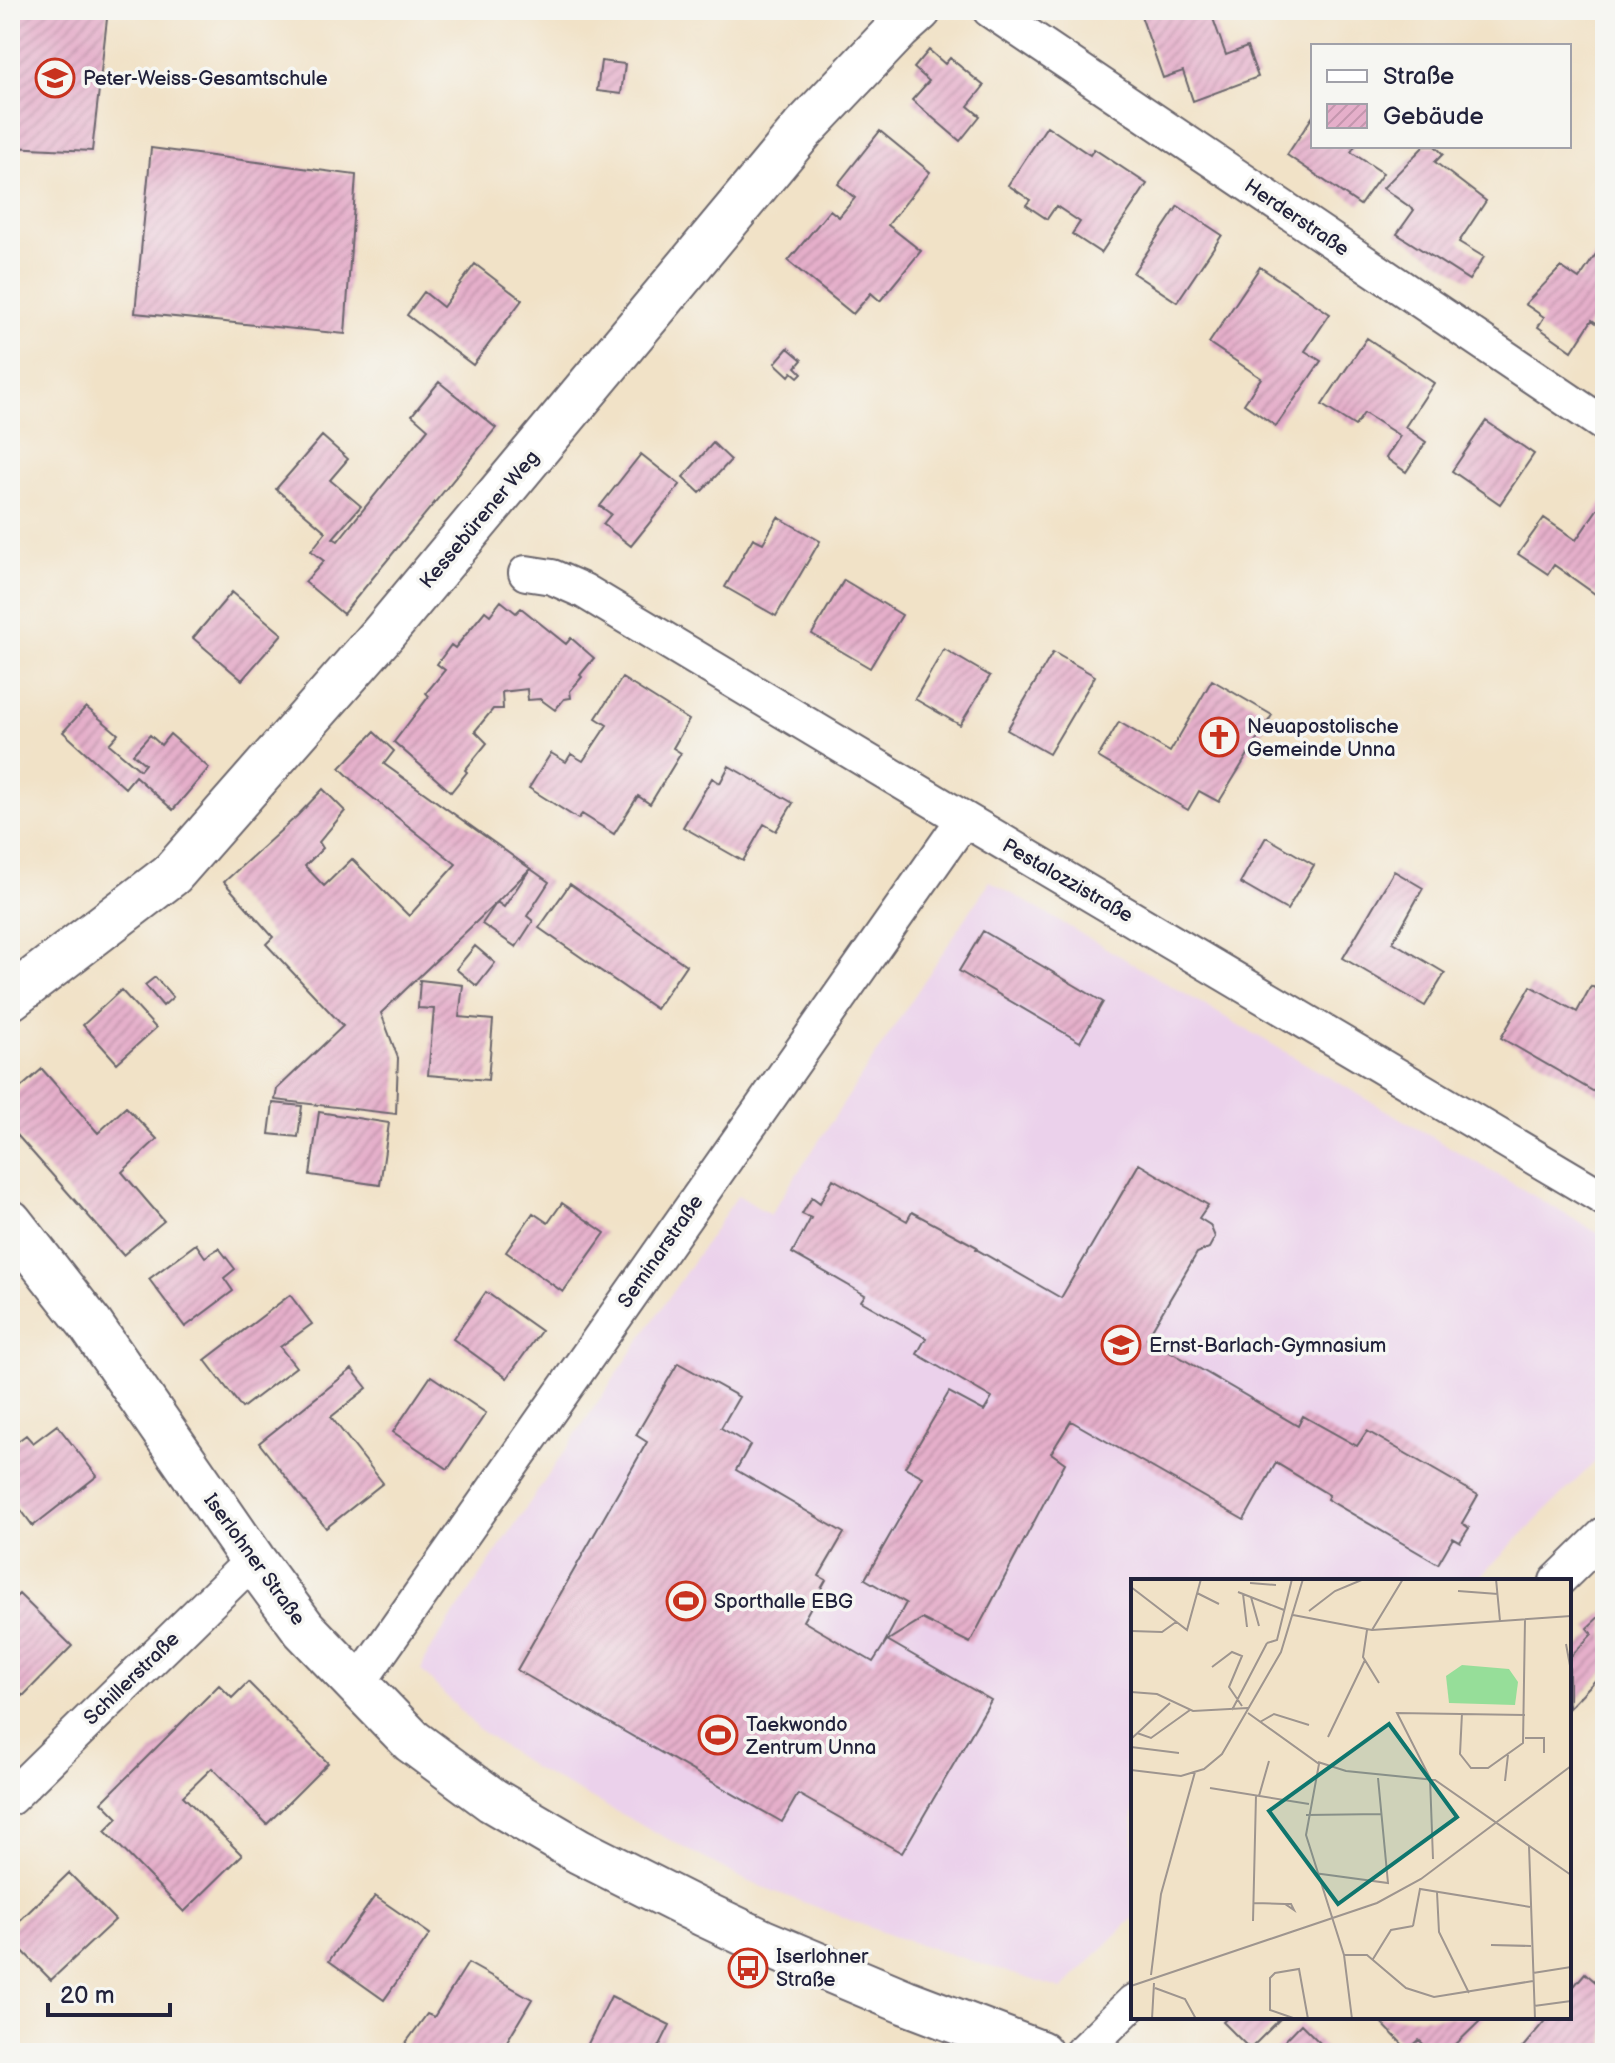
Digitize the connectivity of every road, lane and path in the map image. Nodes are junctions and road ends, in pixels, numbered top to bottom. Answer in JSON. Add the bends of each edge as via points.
{"nodes":[{"id":1,"x":919,"y":10,"type":"edge"},
{"id":2,"x":990,"y":10,"type":"edge"},
{"id":3,"x":1605,"y":425,"type":"edge"},
{"id":4,"x":526,"y":573,"type":"dead end"},
{"id":5,"x":964,"y":819,"type":"junction"},
{"id":6,"x":10,"y":998,"type":"edge"},
{"id":7,"x":1605,"y":1199,"type":"edge"},
{"id":8,"x":10,"y":1222,"type":"edge"},
{"id":9,"x":1605,"y":1534,"type":"edge"},
{"id":10,"x":253,"y":1560,"type":"junction"},
{"id":11,"x":1559,"y":1579,"type":"edge"},
{"id":12,"x":357,"y":1685,"type":"junction"},
{"id":13,"x":10,"y":1798,"type":"edge"},
{"id":14,"x":1131,"y":2004,"type":"edge"},
{"id":15,"x":1040,"y":2053,"type":"edge"},
{"id":16,"x":1081,"y":2053,"type":"edge"}],
"edges":[{"from":1,"to":6,"type":"main road","name":"Kessebürener Weg","via":[[803,129],[382,635],[172,874]]},
{"from":2,"to":3,"type":"street","name":"Herderstraße"},
{"from":4,"to":5,"type":"street","name":"Pestalozzistraße","via":[[584,591]]},
{"from":5,"to":7,"type":"street","name":"Pestalozzistraße"},
{"from":5,"to":12,"type":"street","name":"Seminarstraße"},
{"from":8,"to":10,"type":"main road","name":"Iserlohner Straße","via":[[90,1324]]},
{"from":9,"to":11,"type":"street"},
{"from":10,"to":12,"type":"main road","name":"Iserlohner Straße","via":[[304,1629]]},
{"from":10,"to":13,"type":"street","name":"Schillerstraße"},
{"from":12,"to":15,"type":"main road","name":"Iserlohner Straße","via":[[412,1741],[492,1800],[579,1851],[761,1941]]},
{"from":14,"to":16,"type":"street"}]}
